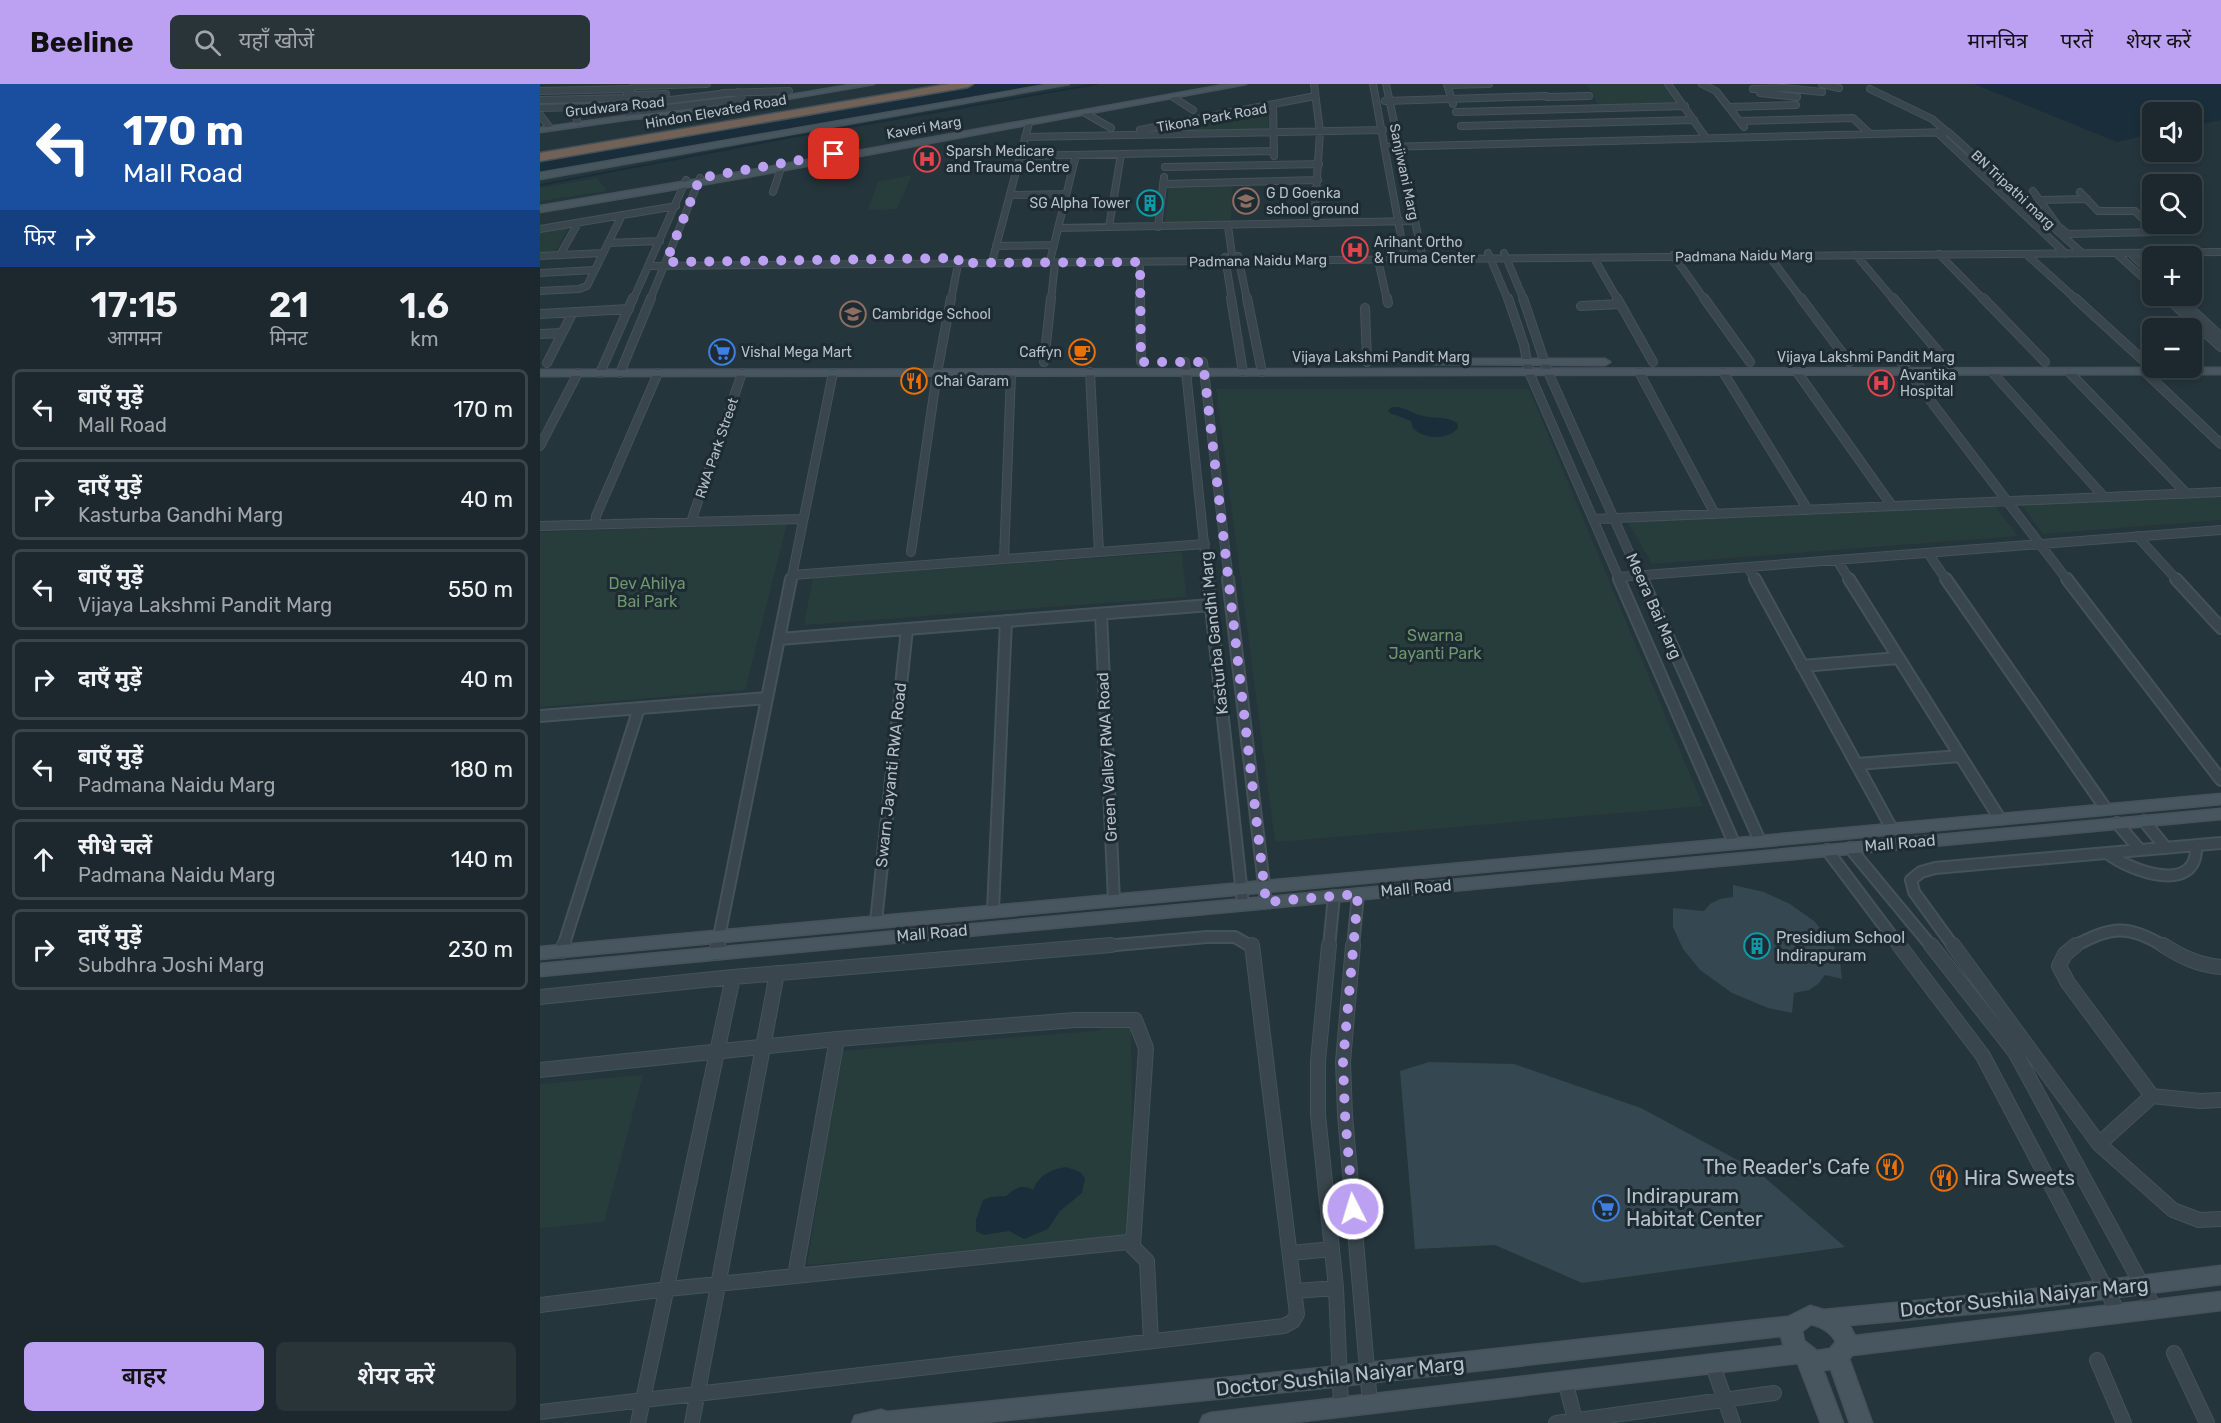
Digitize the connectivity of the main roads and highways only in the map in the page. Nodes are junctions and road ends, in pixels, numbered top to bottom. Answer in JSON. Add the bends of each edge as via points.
{"nodes":[{"id":1,"x":945,"y":84,"type":"edge"},
{"id":2,"x":968,"y":84,"type":"edge"},
{"id":3,"x":540,"y":152,"type":"edge"},
{"id":4,"x":540,"y":158,"type":"edge"}],
"edges":[{"from":1,"to":3,"type":"highway","name":"Hindon Elevated Road"},
{"from":2,"to":4,"type":"highway","name":"Hindon Elevated Road"}]}
